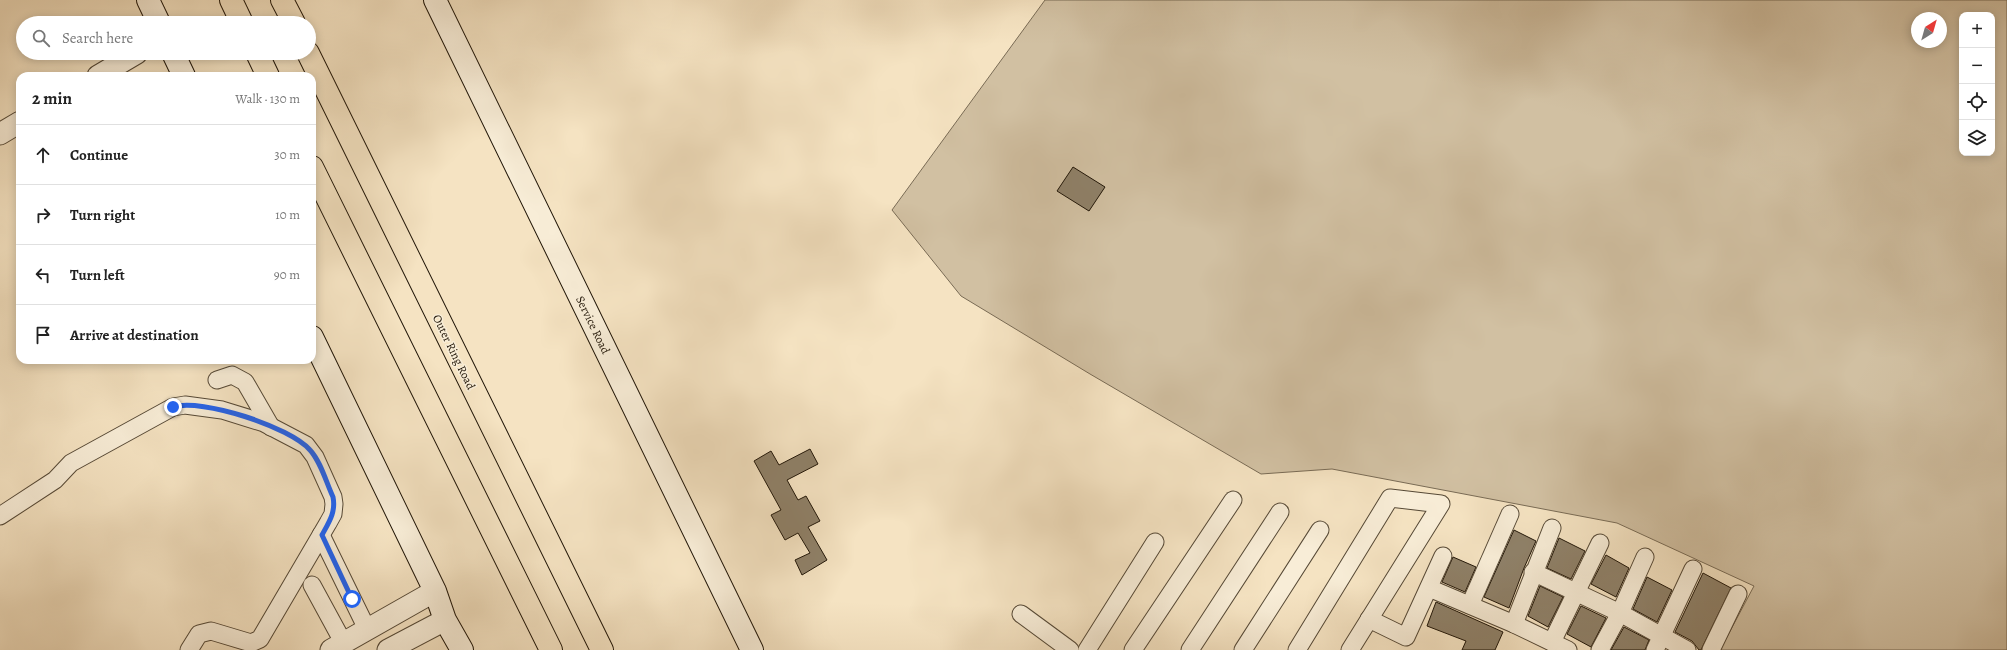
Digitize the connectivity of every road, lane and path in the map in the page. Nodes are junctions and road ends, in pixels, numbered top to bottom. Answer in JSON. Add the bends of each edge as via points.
{"nodes":[{"id":1,"x":148,"y":0,"type":"edge"},
{"id":2,"x":231,"y":0,"type":"edge"},
{"id":3,"x":282,"y":0,"type":"edge"},
{"id":4,"x":434,"y":0,"type":"edge"},
{"id":5,"x":156,"y":16,"type":"edge"},
{"id":6,"x":239,"y":16,"type":"edge"},
{"id":7,"x":290,"y":16,"type":"edge"},
{"id":8,"x":125,"y":60,"type":"edge"},
{"id":9,"x":176,"y":60,"type":"edge"},
{"id":10,"x":260,"y":60,"type":"edge"},
{"id":11,"x":311,"y":60,"type":"edge"},
{"id":12,"x":105,"y":72,"type":"edge"},
{"id":13,"x":182,"y":72,"type":"edge"},
{"id":14,"x":266,"y":72,"type":"edge"},
{"id":15,"x":16,"y":124,"type":"edge"},
{"id":16,"x":0,"y":134,"type":"edge"},
{"id":17,"x":316,"y":175,"type":"edge"},
{"id":18,"x":316,"y":345,"type":"edge"},
{"id":19,"x":217,"y":380,"type":"dead end"},
{"id":20,"x":271,"y":427,"type":"junction"},
{"id":21,"x":1233,"y":500,"type":"dead end"},
{"id":22,"x":1280,"y":512,"type":"dead end"},
{"id":23,"x":1510,"y":514,"type":"dead end"},
{"id":24,"x":0,"y":516,"type":"edge"},
{"id":25,"x":1552,"y":528,"type":"dead end"},
{"id":26,"x":1320,"y":530,"type":"dead end"},
{"id":27,"x":322,"y":535,"type":"junction"},
{"id":28,"x":1155,"y":542,"type":"dead end"},
{"id":29,"x":1600,"y":543,"type":"dead end"},
{"id":30,"x":1443,"y":556,"type":"dead end"},
{"id":31,"x":1645,"y":557,"type":"dead end"},
{"id":32,"x":1693,"y":569,"type":"dead end"},
{"id":33,"x":1533,"y":572,"type":"junction"},
{"id":34,"x":312,"y":585,"type":"dead end"},
{"id":35,"x":1429,"y":588,"type":"junction"},
{"id":36,"x":435,"y":591,"type":"junction"},
{"id":37,"x":1576,"y":592,"type":"junction"},
{"id":38,"x":1738,"y":594,"type":"dead end"},
{"id":39,"x":1470,"y":605,"type":"junction"},
{"id":40,"x":1620,"y":613,"type":"junction"},
{"id":41,"x":1021,"y":614,"type":"dead end"},
{"id":42,"x":1369,"y":619,"type":"junction"},
{"id":43,"x":445,"y":620,"type":"junction"},
{"id":44,"x":1514,"y":624,"type":"junction"},
{"id":45,"x":367,"y":629,"type":"junction"},
{"id":46,"x":1552,"y":642,"type":"junction"},
{"id":47,"x":1658,"y":644,"type":"edge"},
{"id":48,"x":337,"y":646,"type":"edge"},
{"id":49,"x":189,"y":650,"type":"edge"},
{"id":50,"x":388,"y":650,"type":"edge"},
{"id":51,"x":462,"y":650,"type":"edge"},
{"id":52,"x":550,"y":650,"type":"edge"},
{"id":53,"x":602,"y":650,"type":"edge"},
{"id":54,"x":752,"y":650,"type":"edge"},
{"id":55,"x":1070,"y":650,"type":"edge"},
{"id":56,"x":1087,"y":650,"type":"edge"},
{"id":57,"x":1132,"y":650,"type":"edge"},
{"id":58,"x":1190,"y":650,"type":"edge"},
{"id":59,"x":1243,"y":650,"type":"edge"},
{"id":60,"x":1297,"y":650,"type":"edge"},
{"id":61,"x":1350,"y":650,"type":"edge"},
{"id":62,"x":1568,"y":650,"type":"edge"},
{"id":63,"x":1600,"y":650,"type":"edge"},
{"id":64,"x":1687,"y":650,"type":"edge"},
{"id":65,"x":1712,"y":650,"type":"edge"}],
"edges":[{"from":1,"to":5,"type":"main road"},
{"from":2,"to":6,"type":"highway"},
{"from":3,"to":7,"type":"highway"},
{"from":4,"to":54,"type":"main road","name":"Service Road"},
{"from":8,"to":12,"type":"street"},
{"from":9,"to":13,"type":"main road"},
{"from":10,"to":14,"type":"highway"},
{"from":11,"to":53,"type":"highway","name":"Outer Ring Road"},
{"from":15,"to":16,"type":"street"},
{"from":17,"to":52,"type":"highway"},
{"from":18,"to":36,"type":"main road"},
{"from":19,"to":20,"type":"street","via":[[232,374],[242,379]]},
{"from":20,"to":24,"type":"street","via":[[222,410],[185,405],[173,407],[71,463],[55,480]]},
{"from":20,"to":27,"type":"street","via":[[299,440],[315,457],[334,504],[333,514]]},
{"from":21,"to":57,"type":"street"},
{"from":22,"to":58,"type":"street"},
{"from":23,"to":39,"type":"street"},
{"from":25,"to":33,"type":"street"},
{"from":26,"to":59,"type":"street"},
{"from":27,"to":45,"type":"street"},
{"from":27,"to":49,"type":"street","via":[[260,638],[252,643],[211,631],[205,632],[199,634]]},
{"from":28,"to":56,"type":"street"},
{"from":29,"to":37,"type":"street"},
{"from":30,"to":35,"type":"street"},
{"from":31,"to":40,"type":"street"},
{"from":32,"to":47,"type":"street"},
{"from":33,"to":37,"type":"street"},
{"from":33,"to":44,"type":"street"},
{"from":34,"to":48,"type":"street"},
{"from":35,"to":39,"type":"street"},
{"from":35,"to":42,"type":"street","via":[[1406,637]]},
{"from":36,"to":43,"type":"main road"},
{"from":36,"to":45,"type":"street"},
{"from":37,"to":40,"type":"street"},
{"from":37,"to":46,"type":"street"},
{"from":38,"to":65,"type":"street"},
{"from":39,"to":44,"type":"street"},
{"from":40,"to":47,"type":"street"},
{"from":40,"to":63,"type":"street"},
{"from":41,"to":55,"type":"street"},
{"from":42,"to":60,"type":"street","via":[[1441,504],[1390,498]]},
{"from":42,"to":61,"type":"street"},
{"from":43,"to":50,"type":"street"},
{"from":43,"to":51,"type":"main road"},
{"from":44,"to":46,"type":"street"},
{"from":45,"to":48,"type":"street"},
{"from":46,"to":62,"type":"street"},
{"from":47,"to":64,"type":"street"}]}
